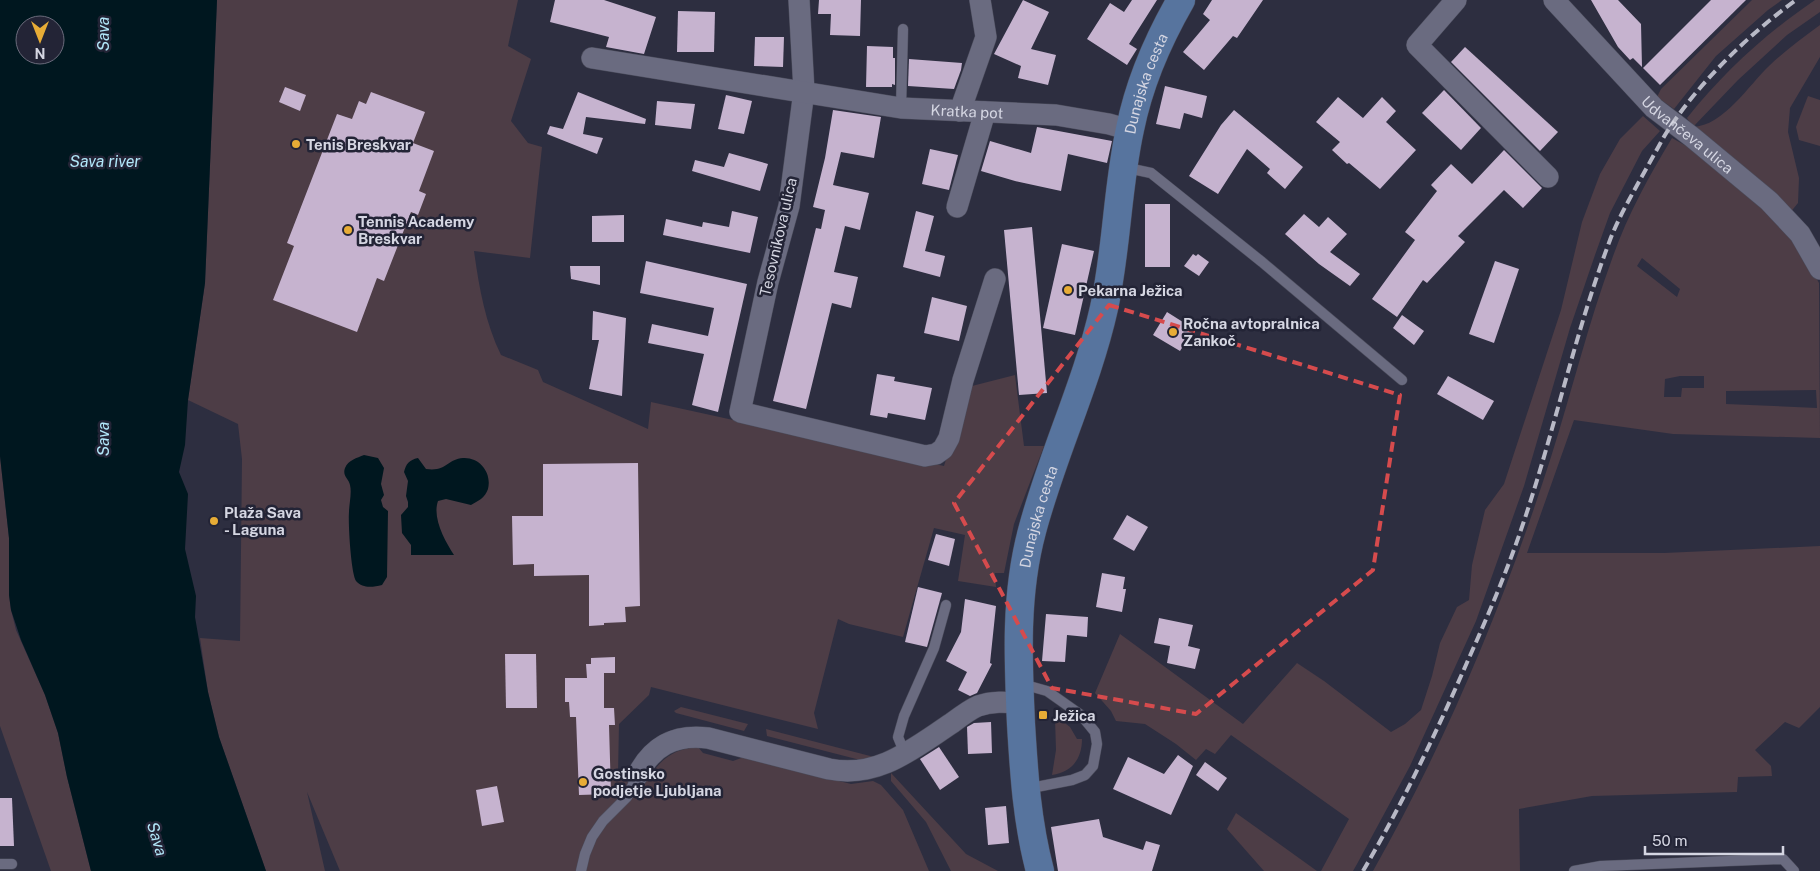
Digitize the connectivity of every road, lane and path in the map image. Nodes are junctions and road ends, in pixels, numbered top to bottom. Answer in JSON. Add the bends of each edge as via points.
{"nodes":[{"id":1,"x":799,"y":0,"type":"edge"},
{"id":2,"x":980,"y":0,"type":"edge"},
{"id":3,"x":1181,"y":0,"type":"edge"},
{"id":4,"x":1456,"y":0,"type":"edge"},
{"id":5,"x":1554,"y":0,"type":"edge"},
{"id":6,"x":903,"y":28,"type":"dead end"},
{"id":7,"x":592,"y":58,"type":"dead end"},
{"id":8,"x":804,"y":91,"type":"junction"},
{"id":9,"x":902,"y":108,"type":"junction"},
{"id":10,"x":960,"y":111,"type":"junction"},
{"id":11,"x":985,"y":112,"type":"junction"},
{"id":12,"x":1130,"y":130,"type":"junction"},
{"id":13,"x":1122,"y":172,"type":"junction"},
{"id":14,"x":1548,"y":177,"type":"dead end"},
{"id":15,"x":957,"y":207,"type":"dead end"},
{"id":16,"x":1820,"y":270,"type":"edge"},
{"id":17,"x":995,"y":279,"type":"dead end"},
{"id":18,"x":1402,"y":380,"type":"dead end"},
{"id":19,"x":946,"y":604,"type":"dead end"},
{"id":20,"x":1020,"y":693,"type":"junction"},
{"id":21,"x":905,"y":754,"type":"junction"},
{"id":22,"x":637,"y":776,"type":"joint"},
{"id":23,"x":1025,"y":789,"type":"junction"},
{"id":24,"x":0,"y":864,"type":"edge"},
{"id":25,"x":12,"y":864,"type":"dead end"},
{"id":26,"x":582,"y":871,"type":"edge"},
{"id":27,"x":1040,"y":871,"type":"edge"},
{"id":28,"x":1574,"y":871,"type":"edge"},
{"id":29,"x":1794,"y":871,"type":"edge"}],
"edges":[{"from":1,"to":8,"type":"street","name":"Tesovnikova ulica"},
{"from":2,"to":10,"type":"street","via":[[986,37]]},
{"from":3,"to":12,"type":"main road","name":"Dunajska cesta","via":[[1152,60]]},
{"from":4,"to":14,"type":"street","via":[[1417,45]]},
{"from":5,"to":16,"type":"street","name":"Udvančeva ulica","via":[[1654,108],[1768,201],[1800,234]]},
{"from":6,"to":9,"type":"lane"},
{"from":7,"to":8,"type":"street","name":"Kratka pot"},
{"from":8,"to":9,"type":"street","name":"Kratka pot"},
{"from":8,"to":17,"type":"street","name":"Tesovnikova ulica","via":[[789,206],[768,282],[740,412],[925,456],[936,454],[949,438],[963,380]]},
{"from":9,"to":10,"type":"street","name":"Kratka pot"},
{"from":10,"to":11,"type":"street","name":"Kratka pot"},
{"from":11,"to":12,"type":"street","name":"Kratka pot","via":[[1056,116]]},
{"from":11,"to":15,"type":"street"},
{"from":12,"to":13,"type":"main road","name":"Dunajska cesta"},
{"from":13,"to":18,"type":"lane","via":[[1137,170],[1151,173]]},
{"from":13,"to":20,"type":"main road","name":"Dunajska cesta","via":[[1115,247],[1104,309],[1027,552],[1020,607]]},
{"from":19,"to":21,"type":"lane","via":[[934,648],[898,736]]},
{"from":20,"to":21,"type":"street","via":[[978,706]]},
{"from":20,"to":23,"type":"main road","name":"Dunajska cesta"},
{"from":20,"to":23,"type":"lane","via":[[1047,691],[1082,715],[1095,732],[1097,744],[1093,766],[1085,775]]},
{"from":21,"to":22,"type":"street","via":[[877,767],[847,772],[691,736],[658,749]]},
{"from":22,"to":26,"type":"lane","via":[[627,797],[592,837]]},
{"from":23,"to":27,"type":"main road","name":"Dunajska cesta","via":[[1029,825]]},
{"from":24,"to":25,"type":"lane"},
{"from":28,"to":29,"type":"lane","via":[[1601,866],[1783,859]]}]}
